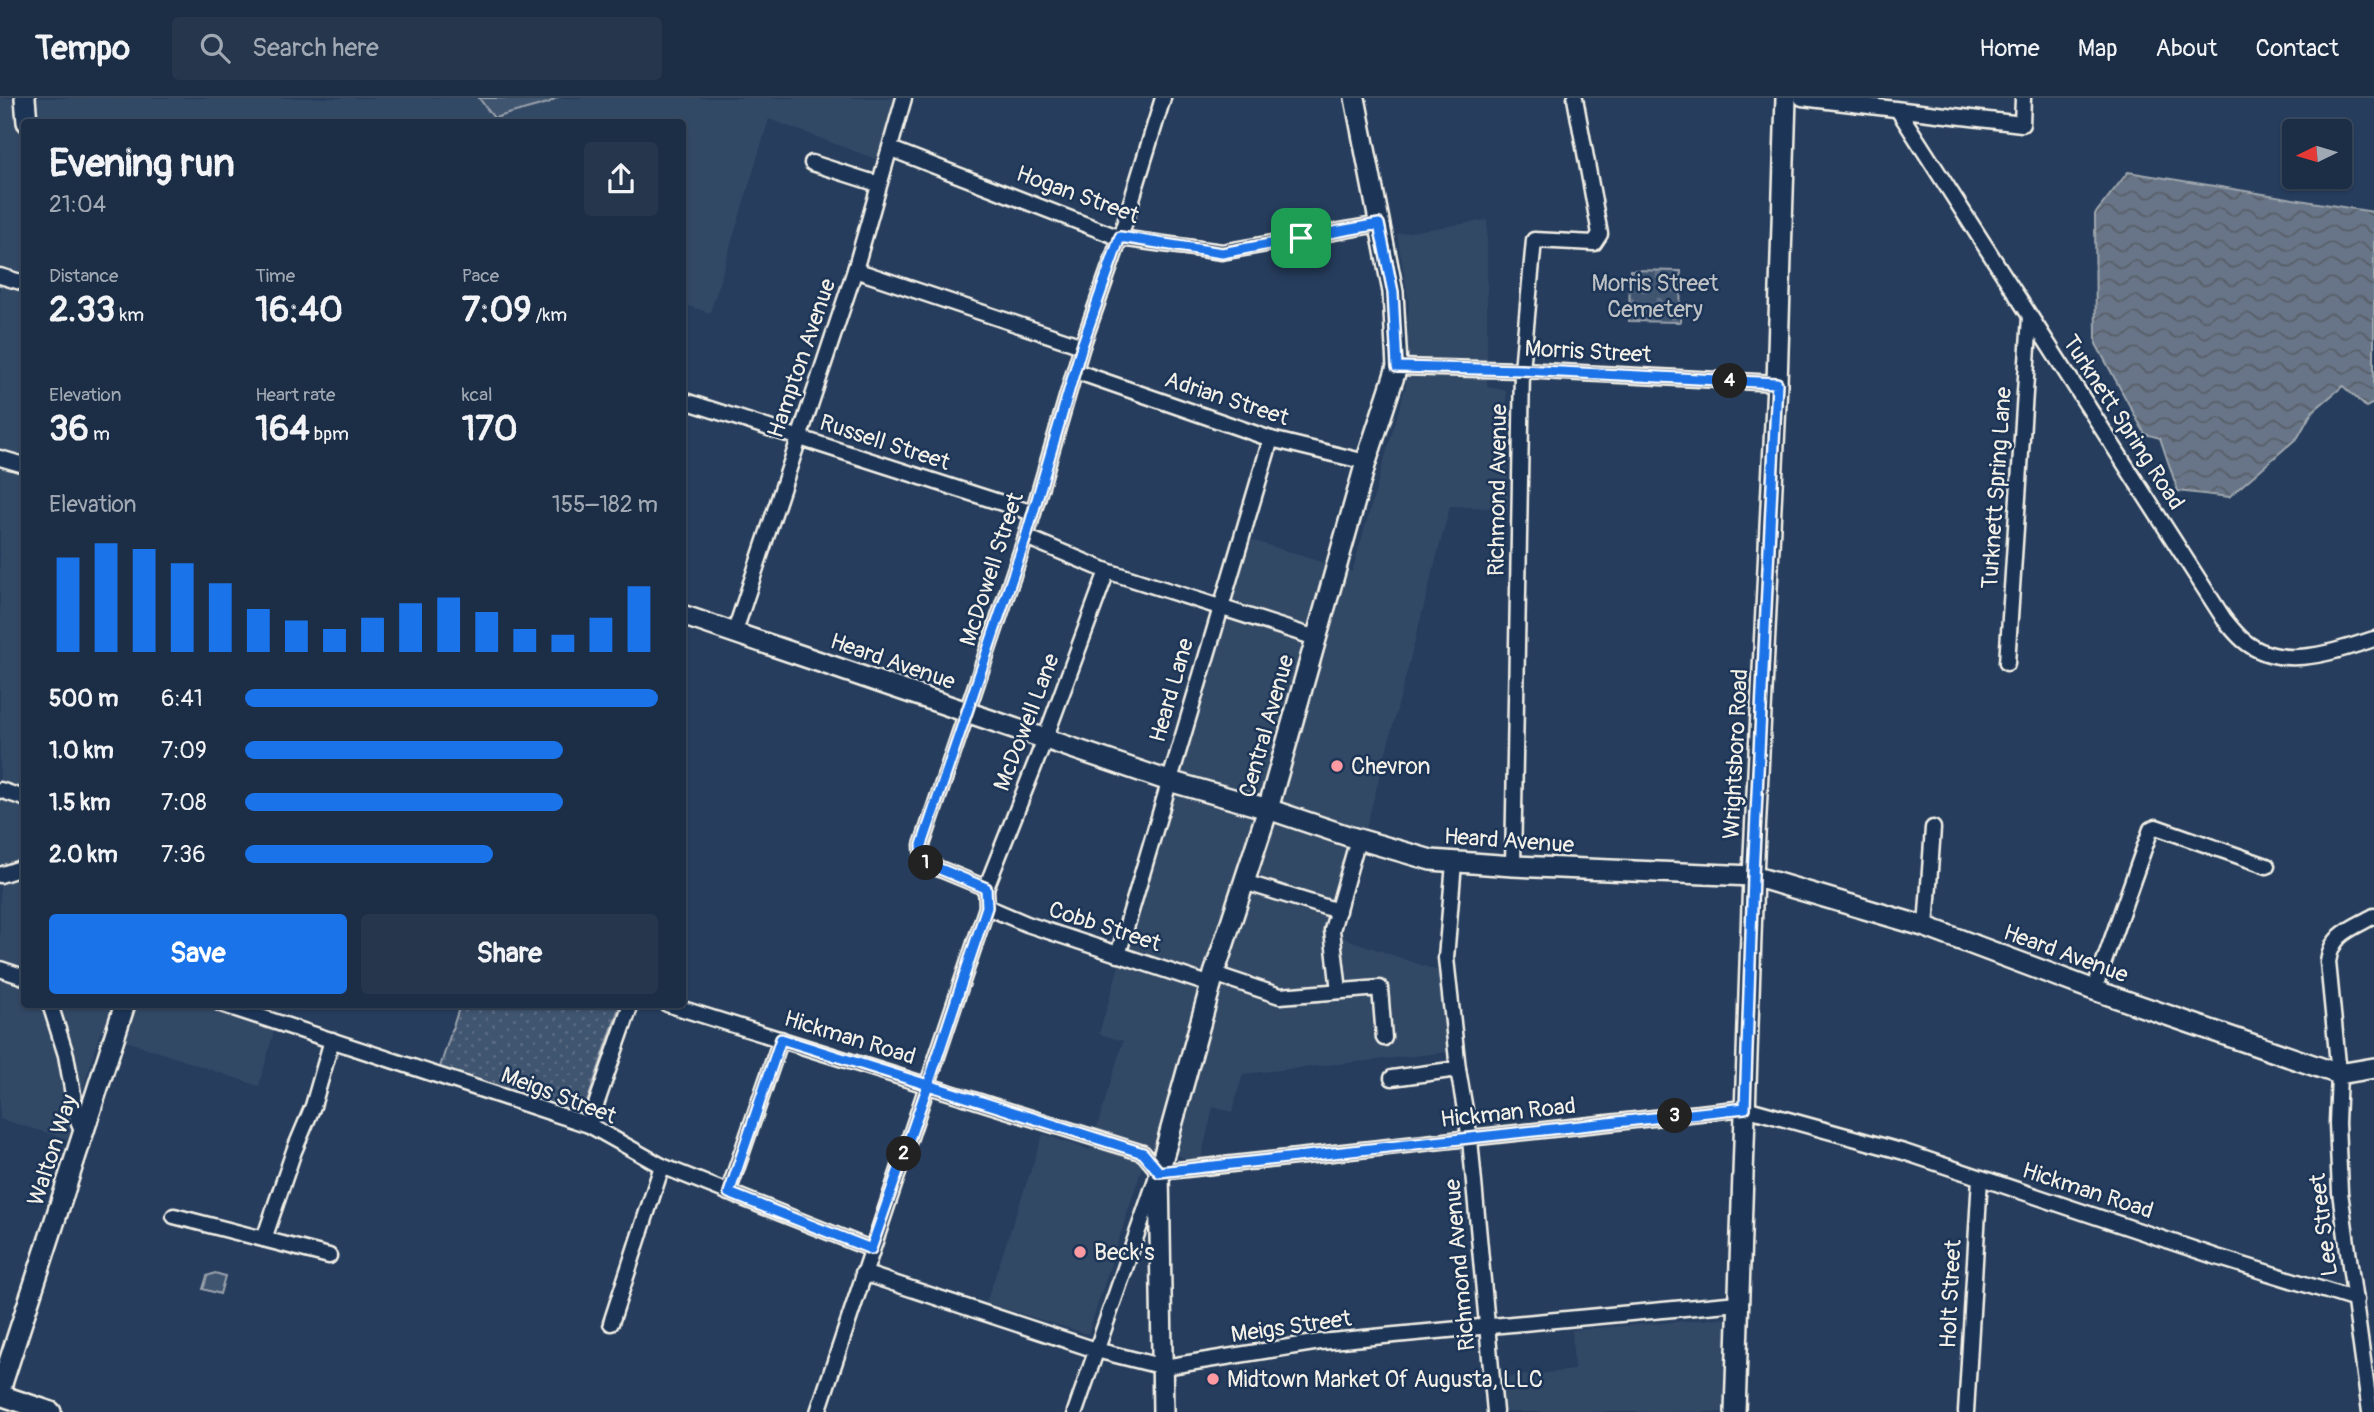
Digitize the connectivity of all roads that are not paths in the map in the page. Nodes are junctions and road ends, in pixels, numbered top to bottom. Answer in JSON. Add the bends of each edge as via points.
{"nodes":[{"id":1,"x":904,"y":98,"type":"edge"},
{"id":2,"x":1163,"y":98,"type":"edge"},
{"id":3,"x":1355,"y":98,"type":"edge"},
{"id":4,"x":1575,"y":98,"type":"edge"},
{"id":5,"x":1786,"y":98,"type":"edge"},
{"id":6,"x":1802,"y":98,"type":"edge"},
{"id":7,"x":2023,"y":98,"type":"edge"},
{"id":8,"x":22,"y":99,"type":"edge"},
{"id":9,"x":1898,"y":110,"type":"junction"},
{"id":10,"x":26,"y":119,"type":"edge"},
{"id":11,"x":891,"y":149,"type":"junction"},
{"id":12,"x":812,"y":163,"type":"dead end"},
{"id":13,"x":878,"y":184,"type":"junction"},
{"id":14,"x":1379,"y":224,"type":"junction"},
{"id":15,"x":1120,"y":237,"type":"junction"},
{"id":16,"x":855,"y":271,"type":"junction"},
{"id":17,"x":0,"y":276,"type":"edge"},
{"id":18,"x":21,"y":282,"type":"edge"},
{"id":19,"x":2030,"y":317,"type":"junction"},
{"id":20,"x":1082,"y":346,"type":"junction"},
{"id":21,"x":1397,"y":367,"type":"junction"},
{"id":22,"x":1522,"y":370,"type":"junction"},
{"id":23,"x":1075,"y":371,"type":"junction"},
{"id":24,"x":1777,"y":383,"type":"junction"},
{"id":25,"x":686,"y":401,"type":"edge"},
{"id":26,"x":797,"y":438,"type":"junction"},
{"id":27,"x":1271,"y":439,"type":"junction"},
{"id":28,"x":0,"y":458,"type":"edge"},
{"id":29,"x":1366,"y":462,"type":"junction"},
{"id":30,"x":21,"y":463,"type":"edge"},
{"id":31,"x":1033,"y":513,"type":"junction"},
{"id":32,"x":1026,"y":537,"type":"junction"},
{"id":33,"x":1107,"y":571,"type":"junction"},
{"id":34,"x":1219,"y":606,"type":"junction"},
{"id":35,"x":686,"y":616,"type":"edge"},
{"id":36,"x":735,"y":631,"type":"junction"},
{"id":37,"x":1316,"y":638,"type":"junction"},
{"id":38,"x":2374,"y":639,"type":"edge"},
{"id":39,"x":2007,"y":663,"type":"dead end"},
{"id":40,"x":968,"y":713,"type":"junction"},
{"id":41,"x":1045,"y":739,"type":"junction"},
{"id":42,"x":1168,"y":781,"type":"junction"},
{"id":43,"x":0,"y":790,"type":"edge"},
{"id":44,"x":21,"y":797,"type":"edge"},
{"id":45,"x":1268,"y":809,"type":"junction"},
{"id":46,"x":1933,"y":828,"type":"dead end"},
{"id":47,"x":1358,"y":839,"type":"junction"},
{"id":48,"x":1454,"y":863,"type":"junction"},
{"id":49,"x":1513,"y":866,"type":"junction"},
{"id":50,"x":2267,"y":866,"type":"dead end"},
{"id":51,"x":21,"y":868,"type":"edge"},
{"id":52,"x":0,"y":875,"type":"edge"},
{"id":53,"x":1753,"y":876,"type":"junction"},
{"id":54,"x":1244,"y":882,"type":"junction"},
{"id":55,"x":986,"y":888,"type":"junction"},
{"id":56,"x":987,"y":907,"type":"junction"},
{"id":57,"x":1338,"y":911,"type":"junction"},
{"id":58,"x":2374,"y":916,"type":"edge"},
{"id":59,"x":1926,"y":927,"type":"junction"},
{"id":60,"x":1118,"y":955,"type":"junction"},
{"id":61,"x":0,"y":969,"type":"edge"},
{"id":62,"x":21,"y":975,"type":"edge"},
{"id":63,"x":1212,"y":980,"type":"junction"},
{"id":64,"x":2094,"y":990,"type":"junction"},
{"id":65,"x":1339,"y":991,"type":"junction"},
{"id":66,"x":51,"y":1008,"type":"edge"},
{"id":67,"x":124,"y":1008,"type":"edge"},
{"id":68,"x":233,"y":1008,"type":"edge"},
{"id":69,"x":630,"y":1008,"type":"edge"},
{"id":70,"x":680,"y":1008,"type":"edge"},
{"id":71,"x":1384,"y":1038,"type":"dead end"},
{"id":72,"x":781,"y":1039,"type":"junction"},
{"id":73,"x":332,"y":1040,"type":"junction"},
{"id":74,"x":2374,"y":1068,"type":"edge"},
{"id":75,"x":1458,"y":1069,"type":"junction"},
{"id":76,"x":2339,"y":1074,"type":"junction"},
{"id":77,"x":1392,"y":1078,"type":"dead end"},
{"id":78,"x":928,"y":1085,"type":"junction"},
{"id":79,"x":1745,"y":1108,"type":"junction"},
{"id":80,"x":589,"y":1125,"type":"junction"},
{"id":81,"x":83,"y":1135,"type":"junction"},
{"id":82,"x":1470,"y":1139,"type":"junction"},
{"id":83,"x":662,"y":1166,"type":"junction"},
{"id":84,"x":1159,"y":1172,"type":"junction"},
{"id":85,"x":1980,"y":1178,"type":"junction"},
{"id":86,"x":729,"y":1193,"type":"junction"},
{"id":87,"x":174,"y":1216,"type":"dead end"},
{"id":88,"x":264,"y":1239,"type":"junction"},
{"id":89,"x":871,"y":1249,"type":"junction"},
{"id":90,"x":329,"y":1256,"type":"dead end"},
{"id":91,"x":863,"y":1273,"type":"junction"},
{"id":92,"x":2356,"y":1300,"type":"junction"},
{"id":93,"x":1738,"y":1303,"type":"junction"},
{"id":94,"x":611,"y":1323,"type":"dead end"},
{"id":95,"x":1488,"y":1328,"type":"junction"},
{"id":96,"x":1096,"y":1350,"type":"junction"},
{"id":97,"x":1164,"y":1367,"type":"junction"},
{"id":98,"x":0,"y":1393,"type":"edge"},
{"id":99,"x":51,"y":1412,"type":"edge"},
{"id":100,"x":818,"y":1412,"type":"edge"},
{"id":101,"x":1075,"y":1412,"type":"edge"},
{"id":102,"x":1163,"y":1412,"type":"edge"},
{"id":103,"x":1170,"y":1412,"type":"edge"},
{"id":104,"x":1495,"y":1412,"type":"edge"},
{"id":105,"x":1735,"y":1412,"type":"edge"},
{"id":106,"x":1966,"y":1412,"type":"edge"},
{"id":107,"x":2370,"y":1412,"type":"edge"}],
"edges":[{"from":1,"to":11,"type":"street","name":"Hampton Avenue"},
{"from":2,"to":15,"type":"street","name":"McDowell Street"},
{"from":3,"to":14,"type":"main road","name":"Central Avenue"},
{"from":4,"to":22,"type":"street","name":"Richmond Avenue","via":[[1601,234],[1594,243],[1534,240]]},
{"from":5,"to":24,"type":"main road","name":"Wrightsboro Road"},
{"from":6,"to":9,"type":"street"},
{"from":7,"to":9,"type":"street","via":[[2022,124]]},
{"from":8,"to":10,"type":"main road"},
{"from":9,"to":19,"type":"street","name":"Turknett Spring Road"},
{"from":11,"to":13,"type":"street","name":"Hampton Avenue"},
{"from":11,"to":15,"type":"street","name":"Hogan Street"},
{"from":12,"to":13,"type":"street"},
{"from":13,"to":16,"type":"street","name":"Hampton Avenue"},
{"from":14,"to":15,"type":"street","name":"Hogan Street","via":[[1222,253]]},
{"from":14,"to":21,"type":"main road","name":"Central Avenue","via":[[1393,292]]},
{"from":15,"to":20,"type":"street","name":"McDowell Street"},
{"from":16,"to":20,"type":"street"},
{"from":16,"to":26,"type":"street","name":"Hampton Avenue"},
{"from":17,"to":18,"type":"street"},
{"from":19,"to":38,"type":"street","name":"Turknett Spring Road","via":[[2224,620],[2245,641],[2275,656],[2312,657]]},
{"from":19,"to":39,"type":"street","name":"Turknett Spring Lane"},
{"from":20,"to":23,"type":"street","name":"McDowell Street"},
{"from":21,"to":22,"type":"street","name":"Morris Street"},
{"from":21,"to":29,"type":"main road","name":"Central Avenue"},
{"from":22,"to":24,"type":"street","name":"Morris Street"},
{"from":22,"to":49,"type":"street","name":"Richmond Avenue"},
{"from":23,"to":27,"type":"street","name":"Adrian Street"},
{"from":23,"to":31,"type":"street","name":"McDowell Street"},
{"from":24,"to":53,"type":"main road","name":"Wrightsboro Road"},
{"from":25,"to":26,"type":"street","name":"Russell Street"},
{"from":26,"to":31,"type":"street","name":"Russell Street"},
{"from":26,"to":36,"type":"street","name":"Hampton Avenue"},
{"from":27,"to":29,"type":"street","name":"Adrian Street"},
{"from":27,"to":34,"type":"street","name":"Heard Lane"},
{"from":28,"to":30,"type":"street"},
{"from":29,"to":37,"type":"main road","name":"Central Avenue"},
{"from":31,"to":32,"type":"street","name":"McDowell Street"},
{"from":32,"to":33,"type":"street"},
{"from":32,"to":40,"type":"street","name":"McDowell Street"},
{"from":33,"to":34,"type":"street"},
{"from":33,"to":41,"type":"street","name":"McDowell Lane"},
{"from":34,"to":37,"type":"street"},
{"from":34,"to":42,"type":"street","name":"Heard Lane"},
{"from":35,"to":36,"type":"main road","name":"Heard Avenue"},
{"from":36,"to":40,"type":"main road","name":"Heard Avenue"},
{"from":37,"to":45,"type":"main road","name":"Central Avenue"},
{"from":40,"to":41,"type":"main road","name":"Heard Avenue"},
{"from":40,"to":55,"type":"street","name":"McDowell Street","via":[[922,845],[923,862]]},
{"from":41,"to":42,"type":"main road","name":"Heard Avenue"},
{"from":41,"to":55,"type":"street","name":"McDowell Lane"},
{"from":42,"to":45,"type":"main road","name":"Heard Avenue"},
{"from":42,"to":60,"type":"street","name":"Heard Lane"},
{"from":43,"to":44,"type":"street"},
{"from":45,"to":47,"type":"main road","name":"Heard Avenue"},
{"from":45,"to":54,"type":"main road","name":"Central Avenue"},
{"from":46,"to":59,"type":"street"},
{"from":47,"to":48,"type":"main road","name":"Heard Avenue"},
{"from":47,"to":57,"type":"street"},
{"from":48,"to":49,"type":"main road","name":"Heard Avenue"},
{"from":48,"to":75,"type":"street","name":"Richmond Avenue","via":[[1446,958]]},
{"from":49,"to":53,"type":"main road","name":"Heard Avenue"},
{"from":50,"to":64,"type":"street","via":[[2151,829]]},
{"from":51,"to":52,"type":"street"},
{"from":53,"to":59,"type":"main road","name":"Heard Avenue"},
{"from":53,"to":79,"type":"main road","name":"Wrightsboro Road"},
{"from":54,"to":57,"type":"street"},
{"from":54,"to":63,"type":"main road","name":"Central Avenue"},
{"from":55,"to":56,"type":"street"},
{"from":56,"to":60,"type":"street","name":"Cobb Street"},
{"from":56,"to":78,"type":"street"},
{"from":57,"to":65,"type":"street","via":[[1332,930]]},
{"from":58,"to":76,"type":"street","via":[[2338,937],[2330,948]]},
{"from":59,"to":64,"type":"main road","name":"Heard Avenue"},
{"from":60,"to":63,"type":"street","name":"Cobb Street"},
{"from":61,"to":62,"type":"street"},
{"from":63,"to":65,"type":"street","name":"Cobb Street","via":[[1280,996]]},
{"from":63,"to":84,"type":"main road","name":"Central Avenue"},
{"from":64,"to":76,"type":"main road","name":"Heard Avenue"},
{"from":65,"to":71,"type":"street","name":"Cobb Street","via":[[1380,988]]},
{"from":66,"to":81,"type":"street"},
{"from":67,"to":81,"type":"main road","name":"Walton Way"},
{"from":68,"to":73,"type":"street","name":"Meigs Street"},
{"from":69,"to":80,"type":"street"},
{"from":70,"to":72,"type":"street","name":"Hickman Road"},
{"from":72,"to":78,"type":"street","name":"Hickman Road"},
{"from":72,"to":86,"type":"street"},
{"from":73,"to":80,"type":"street","name":"Meigs Street"},
{"from":73,"to":88,"type":"street"},
{"from":74,"to":76,"type":"main road","name":"Heard Avenue"},
{"from":75,"to":77,"type":"street"},
{"from":75,"to":82,"type":"street","name":"Richmond Avenue"},
{"from":76,"to":92,"type":"street","name":"Lee Street","via":[[2340,1192]]},
{"from":78,"to":84,"type":"street","name":"Hickman Road","via":[[1143,1153]]},
{"from":78,"to":89,"type":"street"},
{"from":79,"to":82,"type":"street","name":"Hickman Road"},
{"from":79,"to":85,"type":"street","name":"Hickman Road"},
{"from":79,"to":93,"type":"main road","name":"Wrightsboro Road"},
{"from":80,"to":83,"type":"street","name":"Meigs Street"},
{"from":81,"to":98,"type":"main road","name":"Walton Way"},
{"from":82,"to":84,"type":"street","name":"Hickman Road"},
{"from":82,"to":95,"type":"street","name":"Richmond Avenue"},
{"from":83,"to":86,"type":"street","name":"Meigs Street"},
{"from":83,"to":94,"type":"street"},
{"from":84,"to":96,"type":"street"},
{"from":84,"to":97,"type":"main road","name":"Central Avenue"},
{"from":85,"to":92,"type":"street","name":"Hickman Road"},
{"from":85,"to":106,"type":"street","name":"Holt Street"},
{"from":86,"to":89,"type":"street","name":"Meigs Street"},
{"from":87,"to":88,"type":"street"},
{"from":88,"to":90,"type":"street"},
{"from":89,"to":91,"type":"street"},
{"from":91,"to":96,"type":"street","name":"Meigs Street"},
{"from":91,"to":100,"type":"street"},
{"from":92,"to":107,"type":"street","name":"Lee Street"},
{"from":93,"to":95,"type":"street","name":"Meigs Street"},
{"from":93,"to":105,"type":"main road","name":"Wrightsboro Road"},
{"from":95,"to":97,"type":"street","name":"Meigs Street","via":[[1320,1342]]},
{"from":95,"to":104,"type":"street","name":"Richmond Avenue"},
{"from":96,"to":97,"type":"street","name":"Meigs Street"},
{"from":96,"to":101,"type":"street"},
{"from":97,"to":102,"type":"main road","name":"Central Avenue"},
{"from":97,"to":103,"type":"main road","name":"Central Avenue"},
{"from":98,"to":99,"type":"main road"}]}
